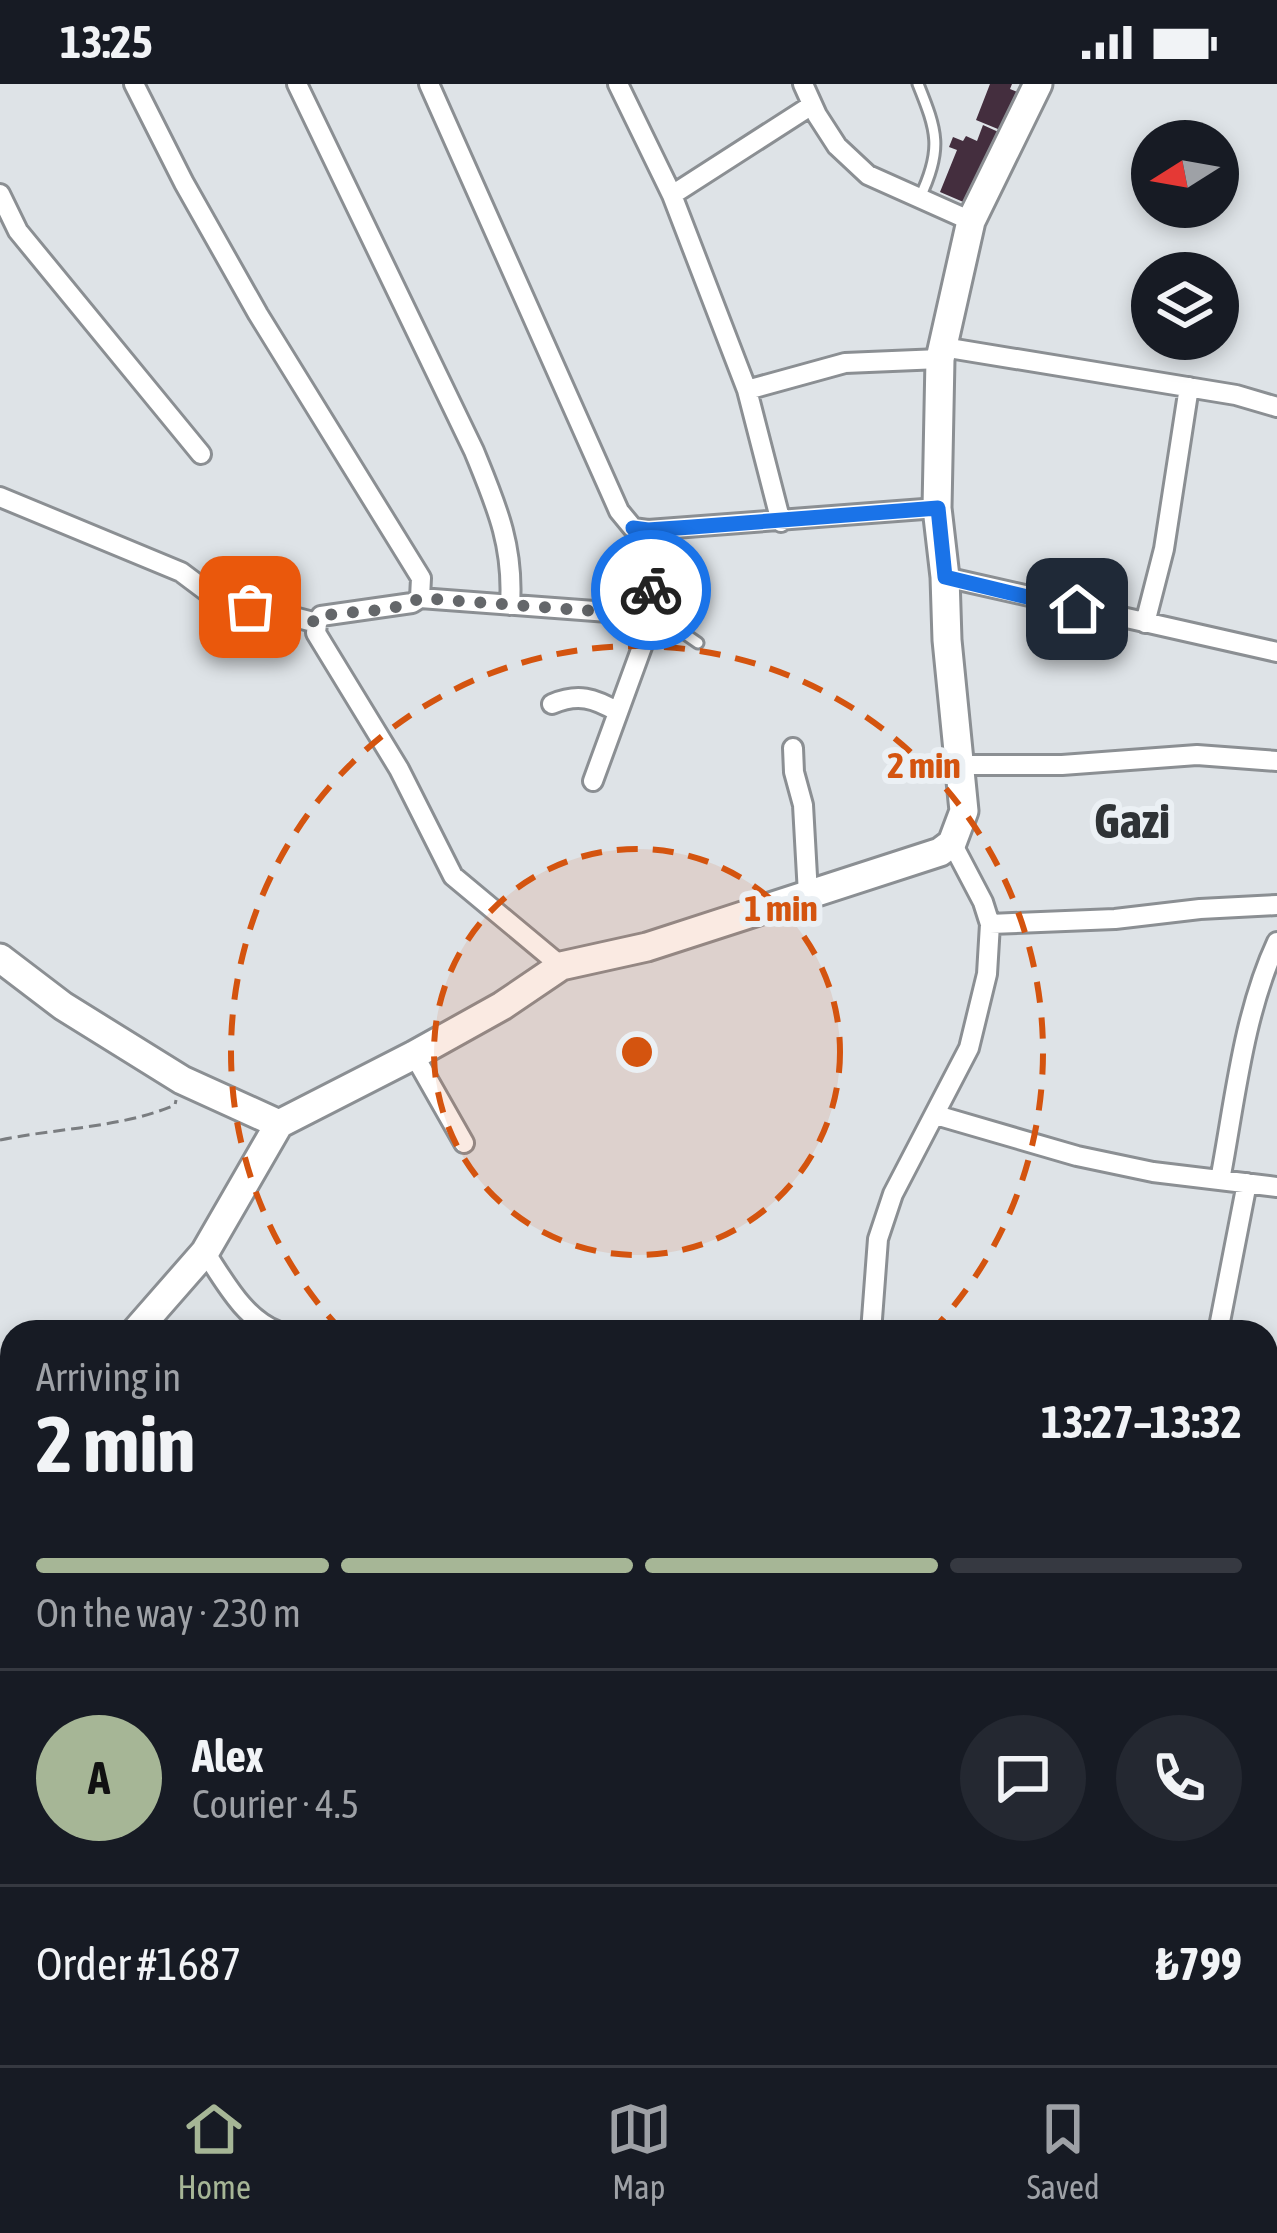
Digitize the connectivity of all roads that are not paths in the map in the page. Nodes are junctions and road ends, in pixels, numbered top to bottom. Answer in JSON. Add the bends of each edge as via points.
{"nodes":[{"id":1,"x":134,"y":84,"type":"edge"},
{"id":2,"x":297,"y":84,"type":"edge"},
{"id":3,"x":429,"y":84,"type":"edge"},
{"id":4,"x":618,"y":84,"type":"edge"},
{"id":5,"x":803,"y":84,"type":"edge"},
{"id":6,"x":918,"y":84,"type":"edge"},
{"id":7,"x":1038,"y":84,"type":"edge"},
{"id":8,"x":812,"y":105,"type":"junction"},
{"id":9,"x":0,"y":194,"type":"edge"},
{"id":10,"x":672,"y":195,"type":"junction"},
{"id":11,"x":920,"y":197,"type":"junction"},
{"id":12,"x":971,"y":221,"type":"junction"},
{"id":13,"x":941,"y":353,"type":"junction"},
{"id":14,"x":1189,"y":387,"type":"junction"},
{"id":15,"x":747,"y":390,"type":"junction"},
{"id":16,"x":1277,"y":407,"type":"edge"},
{"id":17,"x":201,"y":454,"type":"dead end"},
{"id":18,"x":0,"y":497,"type":"edge"},
{"id":19,"x":938,"y":508,"type":"junction"},
{"id":20,"x":781,"y":521,"type":"junction"},
{"id":21,"x":633,"y":528,"type":"junction"},
{"id":22,"x":945,"y":577,"type":"junction"},
{"id":23,"x":420,"y":598,"type":"junction"},
{"id":24,"x":510,"y":605,"type":"junction"},
{"id":25,"x":648,"y":615,"type":"junction"},
{"id":26,"x":317,"y":622,"type":"junction"},
{"id":27,"x":1145,"y":623,"type":"junction"},
{"id":28,"x":698,"y":643,"type":"dead end"},
{"id":29,"x":1277,"y":652,"type":"edge"},
{"id":30,"x":553,"y":704,"type":"dead end"},
{"id":31,"x":617,"y":712,"type":"junction"},
{"id":32,"x":793,"y":748,"type":"dead end"},
{"id":33,"x":1277,"y":761,"type":"edge"},
{"id":34,"x":960,"y":765,"type":"junction"},
{"id":35,"x":593,"y":781,"type":"dead end"},
{"id":36,"x":952,"y":843,"type":"junction"},
{"id":37,"x":808,"y":895,"type":"junction"},
{"id":38,"x":1277,"y":905,"type":"edge"},
{"id":39,"x":990,"y":924,"type":"junction"},
{"id":40,"x":1277,"y":942,"type":"edge"},
{"id":41,"x":0,"y":958,"type":"edge"},
{"id":42,"x":561,"y":965,"type":"junction"},
{"id":43,"x":414,"y":1055,"type":"junction"},
{"id":44,"x":935,"y":1114,"type":"junction"},
{"id":45,"x":279,"y":1124,"type":"junction"},
{"id":46,"x":464,"y":1143,"type":"dead end"},
{"id":47,"x":1220,"y":1180,"type":"junction"},
{"id":48,"x":1247,"y":1183,"type":"junction"},
{"id":49,"x":1277,"y":1187,"type":"edge"},
{"id":50,"x":205,"y":1252,"type":"junction"},
{"id":51,"x":146,"y":1320,"type":"edge"},
{"id":52,"x":256,"y":1320,"type":"edge"},
{"id":53,"x":872,"y":1320,"type":"edge"},
{"id":54,"x":1220,"y":1320,"type":"edge"}],
"edges":[{"from":1,"to":23,"type":"street","via":[[257,314],[416,568]]},
{"from":2,"to":24,"type":"street","via":[[474,451],[506,533]]},
{"from":3,"to":21,"type":"street"},
{"from":4,"to":10,"type":"street"},
{"from":5,"to":8,"type":"street"},
{"from":6,"to":11,"type":"lane","via":[[935,143]]},
{"from":7,"to":12,"type":"street"},
{"from":8,"to":10,"type":"street"},
{"from":8,"to":11,"type":"street","via":[[837,146],[868,175]]},
{"from":9,"to":17,"type":"street","via":[[19,231]]},
{"from":10,"to":15,"type":"street"},
{"from":11,"to":12,"type":"street"},
{"from":12,"to":13,"type":"street"},
{"from":13,"to":14,"type":"street"},
{"from":13,"to":15,"type":"street","via":[[844,363]]},
{"from":13,"to":19,"type":"street"},
{"from":14,"to":16,"type":"street"},
{"from":14,"to":27,"type":"street","via":[[1165,549]]},
{"from":15,"to":20,"type":"street"},
{"from":18,"to":26,"type":"street","via":[[181,572],[213,596]]},
{"from":19,"to":20,"type":"street"},
{"from":19,"to":22,"type":"street"},
{"from":20,"to":21,"type":"street"},
{"from":21,"to":25,"type":"street","via":[[650,548]]},
{"from":22,"to":27,"type":"street"},
{"from":22,"to":34,"type":"street"},
{"from":23,"to":24,"type":"street"},
{"from":23,"to":26,"type":"street"},
{"from":24,"to":25,"type":"street"},
{"from":25,"to":28,"type":"lane"},
{"from":25,"to":31,"type":"street"},
{"from":26,"to":42,"type":"street","via":[[316,633],[453,876]]},
{"from":27,"to":29,"type":"street"},
{"from":30,"to":31,"type":"street","via":[[583,696]]},
{"from":31,"to":35,"type":"street"},
{"from":32,"to":37,"type":"street"},
{"from":33,"to":34,"type":"street","via":[[1197,755]]},
{"from":34,"to":36,"type":"street","via":[[964,811]]},
{"from":36,"to":37,"type":"street"},
{"from":36,"to":39,"type":"street"},
{"from":37,"to":42,"type":"street","via":[[647,947]]},
{"from":38,"to":39,"type":"street"},
{"from":39,"to":44,"type":"street","via":[[969,1048]]},
{"from":40,"to":47,"type":"street","via":[[1252,1013]]},
{"from":41,"to":45,"type":"street","via":[[182,1080]]},
{"from":42,"to":43,"type":"street"},
{"from":43,"to":45,"type":"street"},
{"from":43,"to":46,"type":"street"},
{"from":44,"to":47,"type":"street","via":[[1076,1156]]},
{"from":44,"to":53,"type":"street","via":[[878,1239]]},
{"from":45,"to":50,"type":"street"},
{"from":47,"to":48,"type":"street"},
{"from":48,"to":49,"type":"street"},
{"from":48,"to":54,"type":"street"},
{"from":50,"to":51,"type":"street"},
{"from":50,"to":52,"type":"street"}]}
